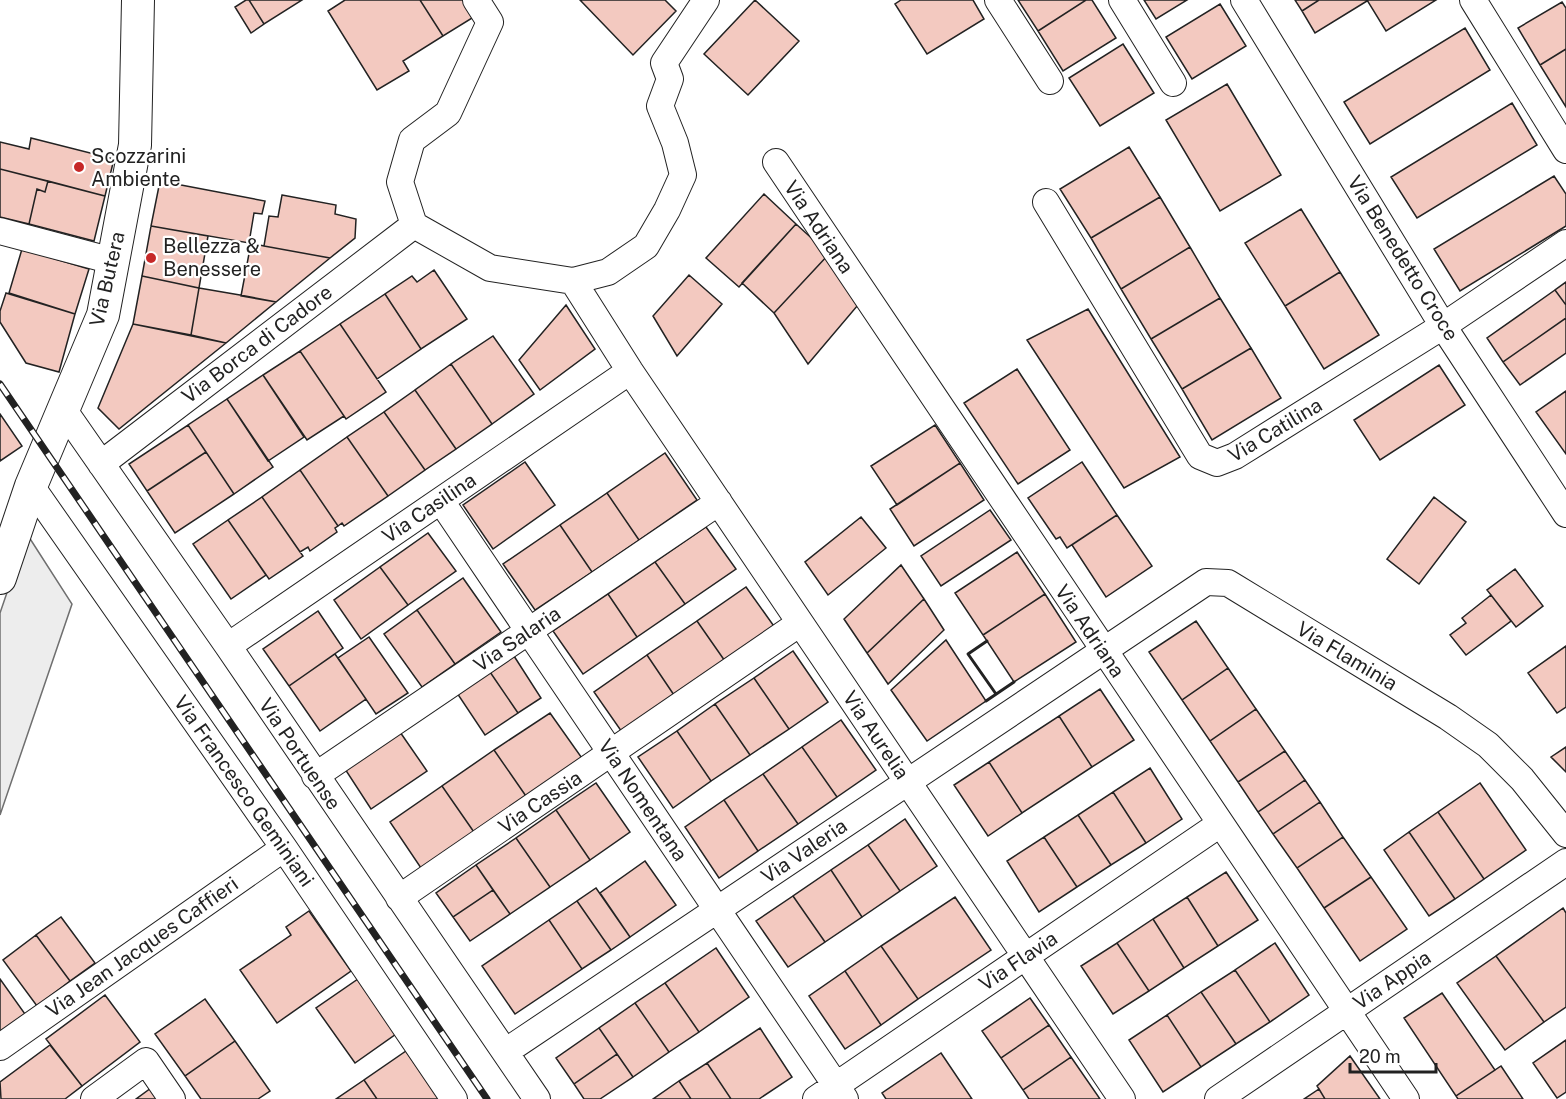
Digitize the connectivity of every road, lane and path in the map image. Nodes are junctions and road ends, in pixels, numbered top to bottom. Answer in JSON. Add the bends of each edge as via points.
{"nodes":[{"id":1,"x":138,"y":0,"type":"edge"},
{"id":2,"x":476,"y":0,"type":"edge"},
{"id":3,"x":706,"y":0,"type":"edge"},
{"id":4,"x":998,"y":0,"type":"edge"},
{"id":5,"x":1122,"y":0,"type":"edge"},
{"id":6,"x":1244,"y":0,"type":"edge"},
{"id":7,"x":1473,"y":0,"type":"edge"},
{"id":8,"x":1050,"y":81,"type":"dead end"},
{"id":9,"x":1173,"y":83,"type":"dead end"},
{"id":10,"x":1566,"y":150,"type":"edge"},
{"id":11,"x":776,"y":162,"type":"dead end"},
{"id":12,"x":1046,"y":202,"type":"dead end"},
{"id":13,"x":414,"y":225,"type":"junction"},
{"id":14,"x":0,"y":231,"type":"edge"},
{"id":15,"x":1566,"y":243,"type":"edge"},
{"id":16,"x":113,"y":261,"type":"junction"},
{"id":17,"x":573,"y":281,"type":"junction"},
{"id":18,"x":1443,"y":326,"type":"junction"},
{"id":19,"x":630,"y":371,"type":"junction"},
{"id":20,"x":63,"y":409,"type":"junction"},
{"id":21,"x":100,"y":464,"type":"junction"},
{"id":22,"x":31,"y":486,"type":"junction"},
{"id":23,"x":441,"y":501,"type":"junction"},
{"id":24,"x":719,"y":502,"type":"junction"},
{"id":25,"x":1566,"y":514,"type":"edge"},
{"id":26,"x":3,"y":557,"type":"edge"},
{"id":27,"x":800,"y":623,"type":"junction"},
{"id":28,"x":529,"y":631,"type":"junction"},
{"id":29,"x":228,"y":646,"type":"junction"},
{"id":30,"x":1103,"y":650,"type":"junction"},
{"id":31,"x":611,"y":753,"type":"junction"},
{"id":32,"x":315,"y":776,"type":"junction"},
{"id":33,"x":908,"y":781,"type":"junction"},
{"id":34,"x":1220,"y":824,"type":"junction"},
{"id":35,"x":1566,"y":834,"type":"edge"},
{"id":36,"x":284,"y":848,"type":"junction"},
{"id":37,"x":1566,"y":862,"type":"edge"},
{"id":38,"x":399,"y":898,"type":"junction"},
{"id":39,"x":717,"y":910,"type":"junction"},
{"id":40,"x":1025,"y":957,"type":"junction"},
{"id":41,"x":1347,"y":1011,"type":"junction"},
{"id":42,"x":0,"y":1047,"type":"edge"},
{"id":43,"x":505,"y":1052,"type":"junction"},
{"id":44,"x":832,"y":1094,"type":"edge"},
{"id":45,"x":94,"y":1099,"type":"edge"},
{"id":46,"x":172,"y":1099,"type":"edge"},
{"id":47,"x":454,"y":1099,"type":"edge"},
{"id":48,"x":537,"y":1099,"type":"edge"},
{"id":49,"x":1122,"y":1099,"type":"edge"},
{"id":50,"x":1218,"y":1099,"type":"edge"},
{"id":51,"x":1406,"y":1099,"type":"edge"}],
"edges":[{"from":1,"to":16,"type":"street","name":"Via Butera","via":[[135,145]]},
{"from":2,"to":13,"type":"street","via":[[490,22],[481,42],[448,113],[411,140],[400,182]]},
{"from":3,"to":17,"type":"street","via":[[664,63],[669,79],[660,106],[683,175],[667,210],[646,246],[608,272]]},
{"from":4,"to":8,"type":"street"},
{"from":5,"to":9,"type":"street"},
{"from":6,"to":18,"type":"street","name":"Via Benedetto Croce"},
{"from":7,"to":10,"type":"street"},
{"from":11,"to":30,"type":"street","name":"Via Adriana"},
{"from":12,"to":18,"type":"street","name":"Via Catilina","via":[[1200,456],[1217,463],[1235,456]]},
{"from":13,"to":17,"type":"street","via":[[490,268]]},
{"from":13,"to":21,"type":"street","name":"Via Borca di Cadore"},
{"from":14,"to":16,"type":"street"},
{"from":15,"to":18,"type":"street","name":"Via Catilina"},
{"from":16,"to":20,"type":"street","name":"Via Butera","via":[[103,315]]},
{"from":17,"to":19,"type":"street","name":"Via Aurelia"},
{"from":18,"to":25,"type":"street","name":"Via Benedetto Croce"},
{"from":19,"to":23,"type":"street","name":"Via Casilina"},
{"from":19,"to":24,"type":"street","name":"Via Aurelia"},
{"from":20,"to":21,"type":"street","name":"Via Portuense"},
{"from":20,"to":22,"type":"street","name":"Via Butera"},
{"from":21,"to":29,"type":"street","name":"Via Portuense"},
{"from":22,"to":26,"type":"street","name":"Via Butera"},
{"from":22,"to":36,"type":"street","name":"Via Francesco Geminiani"},
{"from":23,"to":28,"type":"street","name":"Via Nomentana"},
{"from":23,"to":29,"type":"street","name":"Via Casilina"},
{"from":24,"to":27,"type":"street","name":"Via Aurelia"},
{"from":24,"to":28,"type":"street","name":"Via Salaria"},
{"from":27,"to":31,"type":"street","name":"Via Cassia"},
{"from":27,"to":33,"type":"street","name":"Via Aurelia"},
{"from":28,"to":31,"type":"street","name":"Via Nomentana"},
{"from":28,"to":32,"type":"street","name":"Via Salaria"},
{"from":29,"to":32,"type":"street","name":"Via Portuense"},
{"from":30,"to":33,"type":"street","name":"Via Valeria"},
{"from":30,"to":34,"type":"street","name":"Via Adriana"},
{"from":30,"to":35,"type":"street","name":"Via Flaminia","via":[[1206,582],[1228,583],[1488,745],[1522,779]]},
{"from":31,"to":38,"type":"street","name":"Via Cassia"},
{"from":31,"to":39,"type":"street","name":"Via Nomentana"},
{"from":32,"to":38,"type":"street","name":"Via Portuense"},
{"from":33,"to":39,"type":"street","name":"Via Valeria"},
{"from":33,"to":40,"type":"street","name":"Via Aurelia"},
{"from":34,"to":40,"type":"street","name":"Via Flavia"},
{"from":34,"to":41,"type":"street","name":"Via Adriana"},
{"from":36,"to":42,"type":"street","name":"Via Jean Jacques Caffieri"},
{"from":36,"to":47,"type":"street","name":"Via Francesco Geminiani"},
{"from":37,"to":41,"type":"street","name":"Via Appia"},
{"from":38,"to":43,"type":"street","name":"Via Portuense"},
{"from":39,"to":43,"type":"street","name":"Via Valeria"},
{"from":39,"to":44,"type":"street","name":"Via Nomentana"},
{"from":40,"to":44,"type":"street","name":"Via Flavia"},
{"from":40,"to":49,"type":"street","name":"Via Aurelia"},
{"from":41,"to":50,"type":"street","name":"Via Appia"},
{"from":41,"to":51,"type":"street","name":"Via Adriana"},
{"from":43,"to":48,"type":"street","name":"Via Portuense"},
{"from":45,"to":46,"type":"street","via":[[146,1062]]}]}
